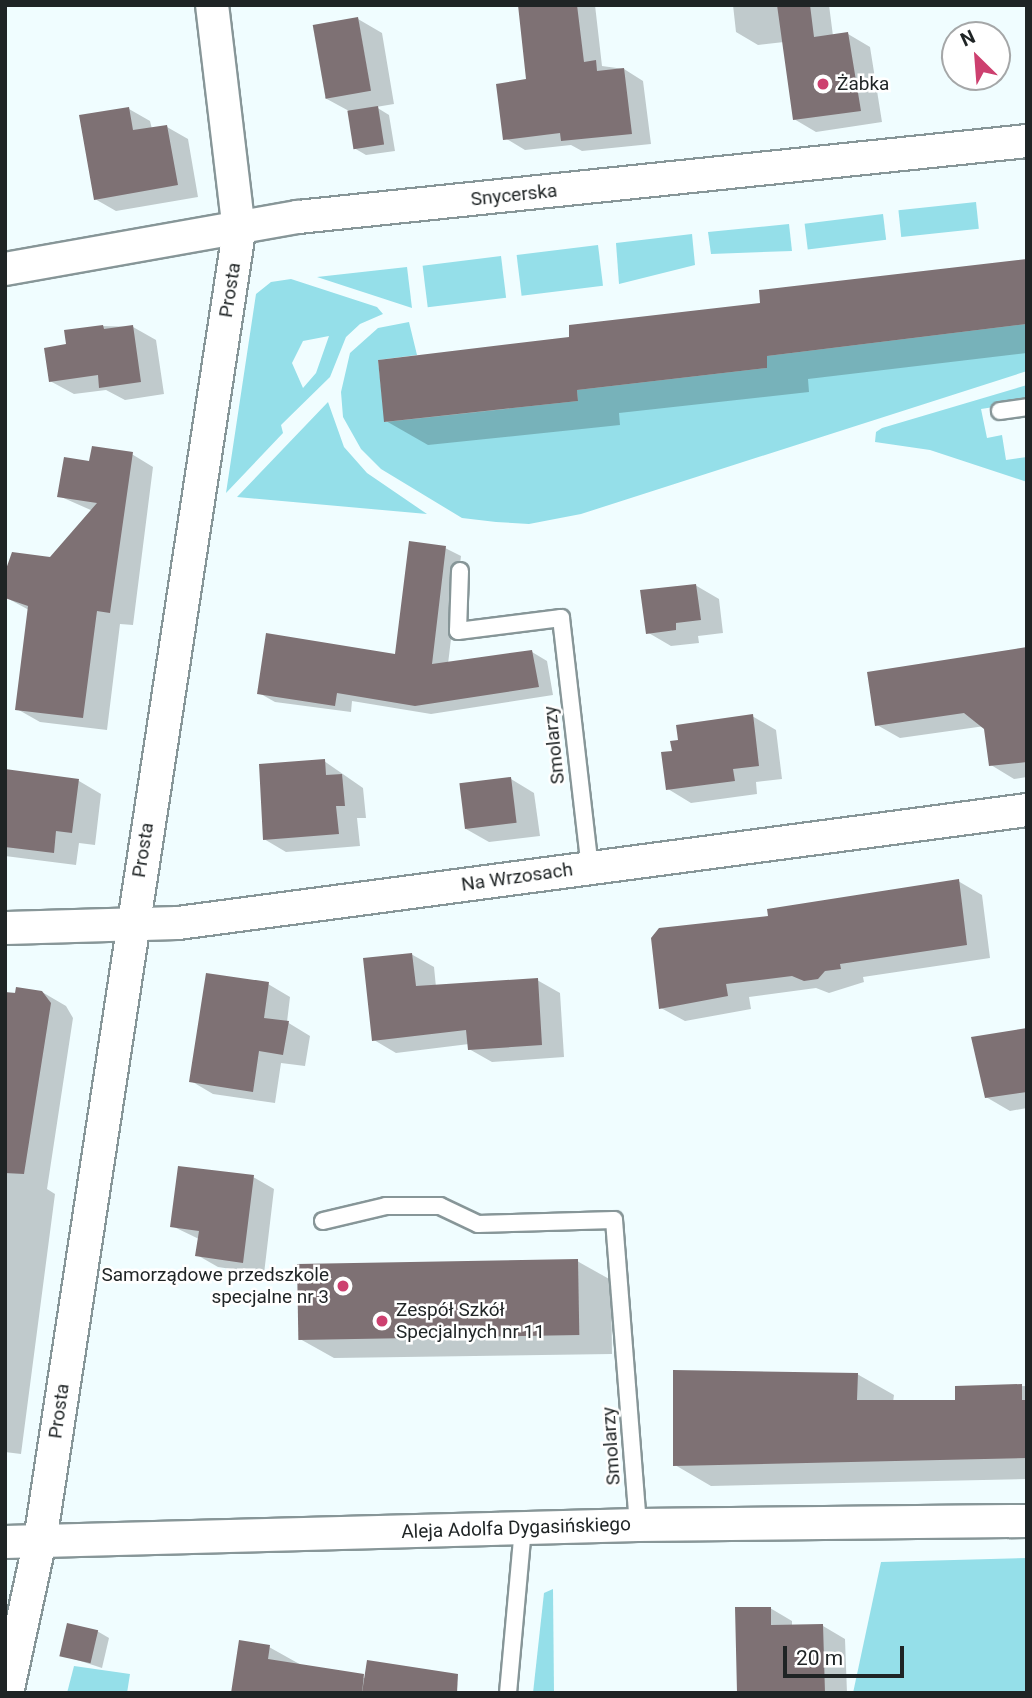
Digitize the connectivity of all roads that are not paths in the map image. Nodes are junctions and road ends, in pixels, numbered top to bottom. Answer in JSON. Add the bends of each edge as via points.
{"nodes":[{"id":1,"x":212,"y":5,"type":"edge"},
{"id":2,"x":1027,"y":141,"type":"edge"},
{"id":3,"x":239,"y":231,"type":"junction"},
{"id":4,"x":5,"y":269,"type":"edge"},
{"id":5,"x":1027,"y":407,"type":"edge"},
{"id":6,"x":1000,"y":411,"type":"dead end"},
{"id":7,"x":460,"y":571,"type":"dead end"},
{"id":8,"x":1027,"y":810,"type":"edge"},
{"id":9,"x":590,"y":867,"type":"junction"},
{"id":10,"x":132,"y":925,"type":"junction"},
{"id":11,"x":5,"y":928,"type":"edge"},
{"id":12,"x":323,"y":1221,"type":"dead end"},
{"id":13,"x":1027,"y":1521,"type":"edge"},
{"id":14,"x":638,"y":1525,"type":"junction"},
{"id":15,"x":523,"y":1528,"type":"junction"},
{"id":16,"x":40,"y":1541,"type":"junction"},
{"id":17,"x":5,"y":1542,"type":"edge"},
{"id":18,"x":7,"y":1693,"type":"edge"},
{"id":19,"x":508,"y":1693,"type":"edge"}],
"edges":[{"from":1,"to":3,"type":"street","name":"Prosta"},
{"from":2,"to":3,"type":"street","name":"Snycerska","via":[[312,216]]},
{"from":3,"to":4,"type":"street","name":"Snycerska"},
{"from":3,"to":10,"type":"street","name":"Prosta"},
{"from":5,"to":6,"type":"lane"},
{"from":7,"to":9,"type":"lane","name":"Smolarzy","via":[[458,631],[561,618]]},
{"from":8,"to":9,"type":"street","name":"Na Wrzosach"},
{"from":9,"to":10,"type":"street","name":"Na Wrzosach"},
{"from":10,"to":11,"type":"street","name":"Na Wrzosach"},
{"from":10,"to":16,"type":"street","name":"Prosta"},
{"from":12,"to":14,"type":"lane","name":"Smolarzy","via":[[386,1206],[440,1206],[478,1224],[614,1220]]},
{"from":13,"to":14,"type":"street","name":"Aleja Adolfa Dygasińskiego"},
{"from":14,"to":15,"type":"street","name":"Aleja Adolfa Dygasińskiego"},
{"from":15,"to":16,"type":"street","name":"Aleja Adolfa Dygasińskiego"},
{"from":15,"to":19,"type":"lane"},
{"from":16,"to":17,"type":"street","name":"Aleja Adolfa Dygasińskiego"},
{"from":16,"to":18,"type":"street","name":"Prosta"}]}
